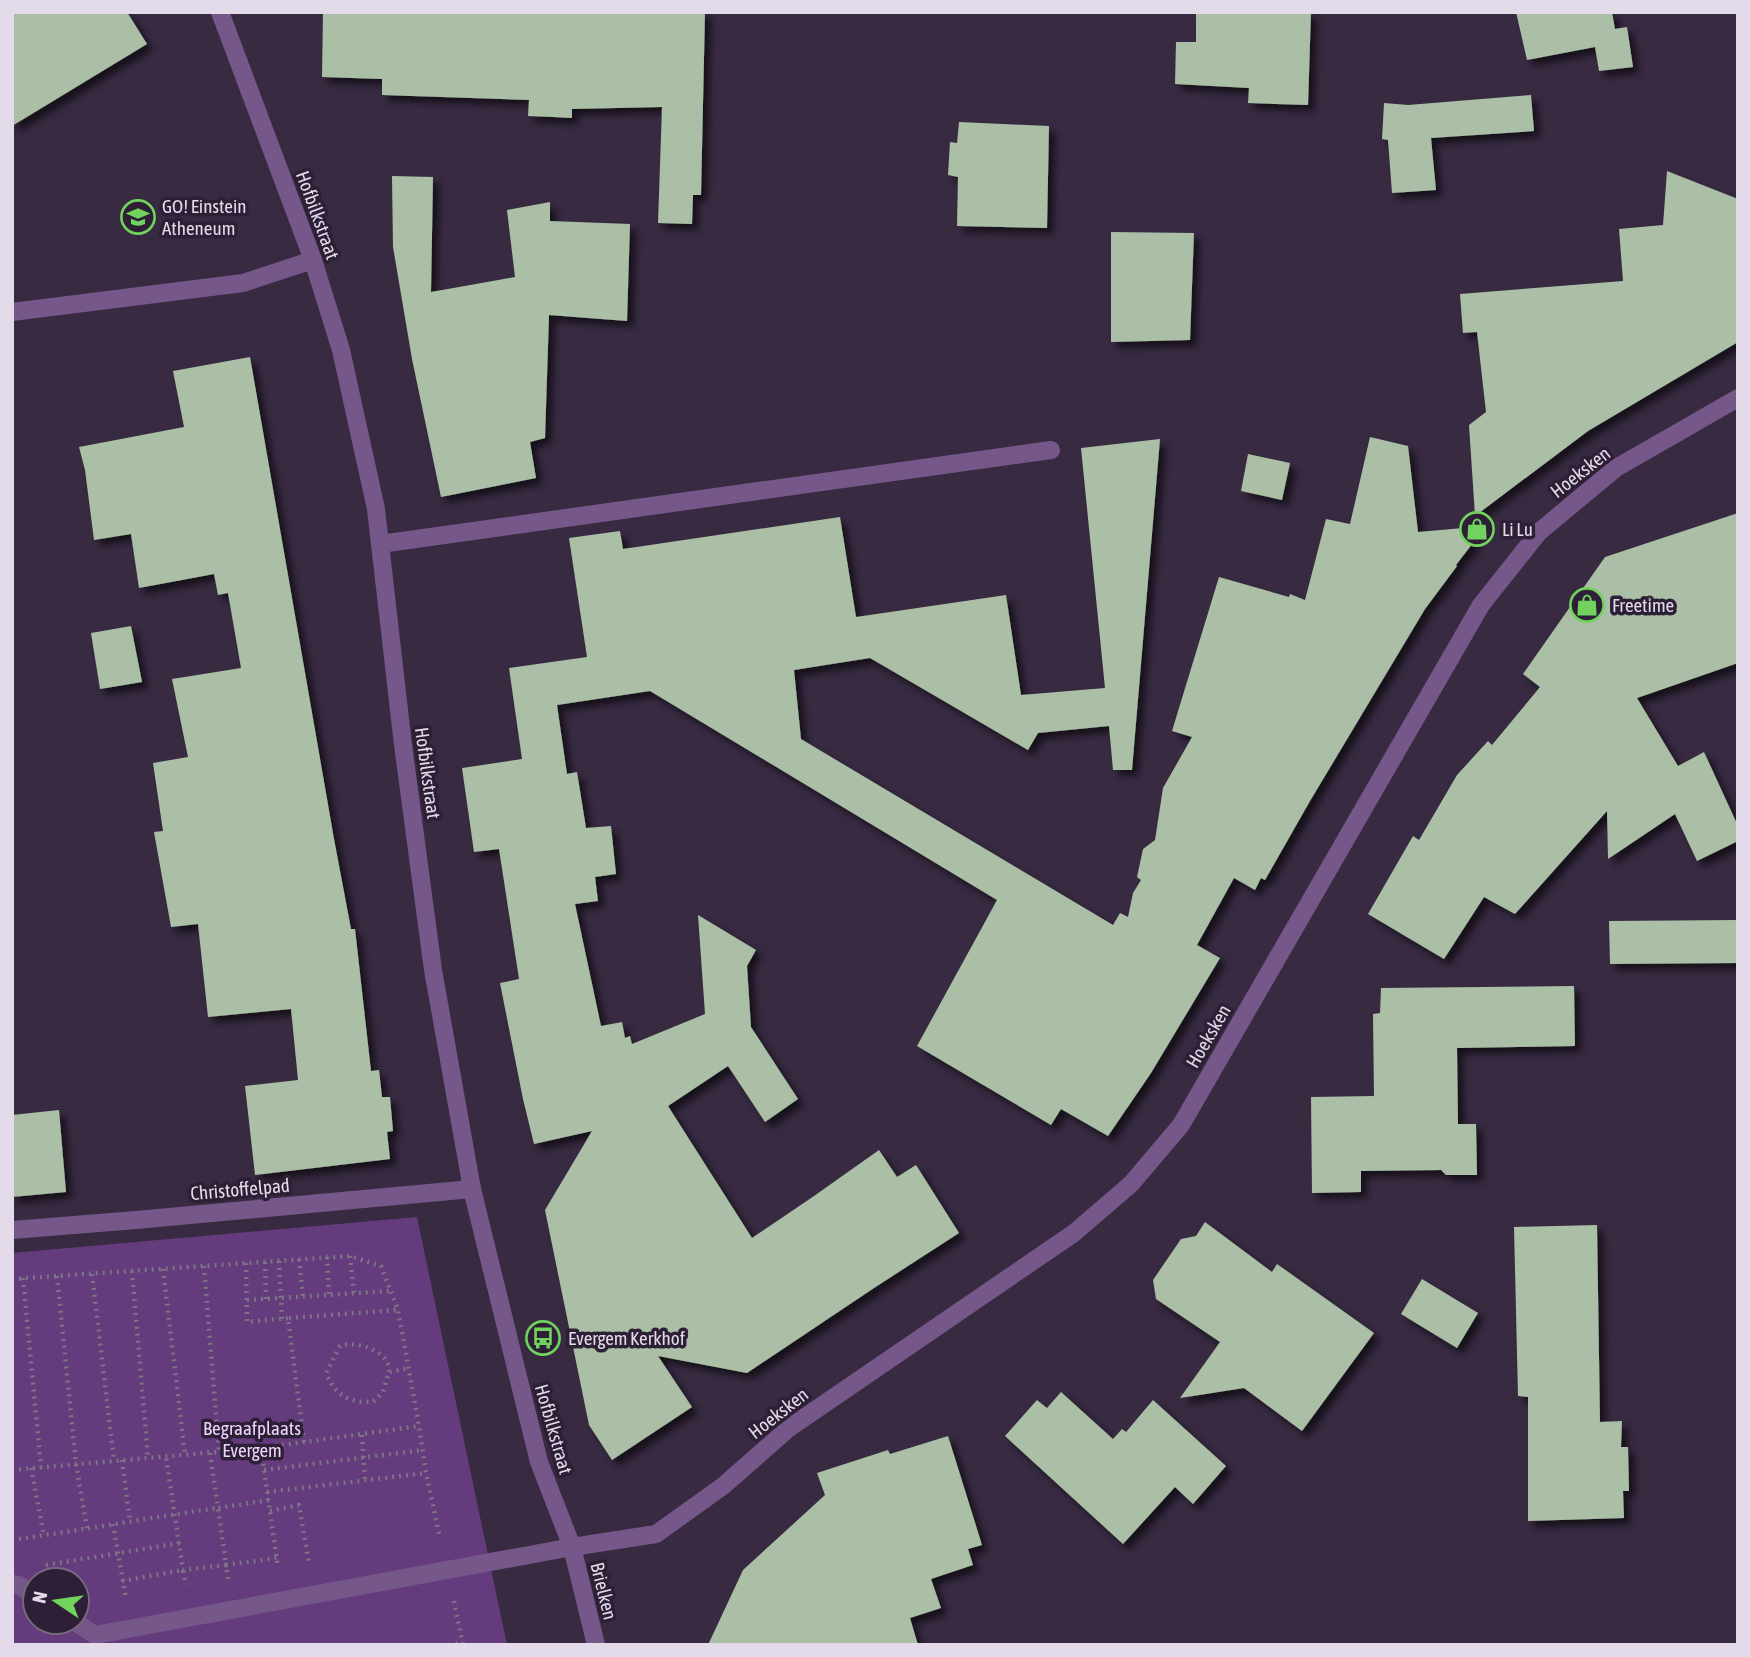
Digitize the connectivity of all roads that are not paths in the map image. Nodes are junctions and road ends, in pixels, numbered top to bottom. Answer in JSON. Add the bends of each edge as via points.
{"nodes":[{"id":1,"x":220,"y":12,"type":"edge"},
{"id":2,"x":313,"y":260,"type":"junction"},
{"id":3,"x":12,"y":312,"type":"edge"},
{"id":4,"x":1738,"y":398,"type":"edge"},
{"id":5,"x":1051,"y":450,"type":"dead end"},
{"id":6,"x":380,"y":544,"type":"junction"},
{"id":7,"x":472,"y":1189,"type":"junction"},
{"id":8,"x":12,"y":1230,"type":"edge"},
{"id":9,"x":572,"y":1547,"type":"junction"},
{"id":10,"x":92,"y":1640,"type":"edge"},
{"id":11,"x":596,"y":1645,"type":"edge"}],
"edges":[{"from":1,"to":2,"type":"street","name":"Hofbilkstraat"},
{"from":2,"to":3,"type":"street","via":[[243,283]]},
{"from":2,"to":6,"type":"street","name":"Hofbilkstraat","via":[[341,350]]},
{"from":4,"to":9,"type":"street","name":"Hoeksken","via":[[1616,468],[1538,532],[1482,605],[1181,1125],[1131,1184],[1074,1233],[789,1427],[723,1486],[656,1534]]},
{"from":5,"to":6,"type":"street"},
{"from":6,"to":7,"type":"street","name":"Hofbilkstraat","via":[[432,957]]},
{"from":7,"to":8,"type":"street","name":"Christoffelpad"},
{"from":7,"to":9,"type":"street","name":"Hofbilkstraat","via":[[539,1462]]},
{"from":9,"to":10,"type":"street","name":"Hoeksken"},
{"from":9,"to":11,"type":"street","name":"Brielken"}]}
